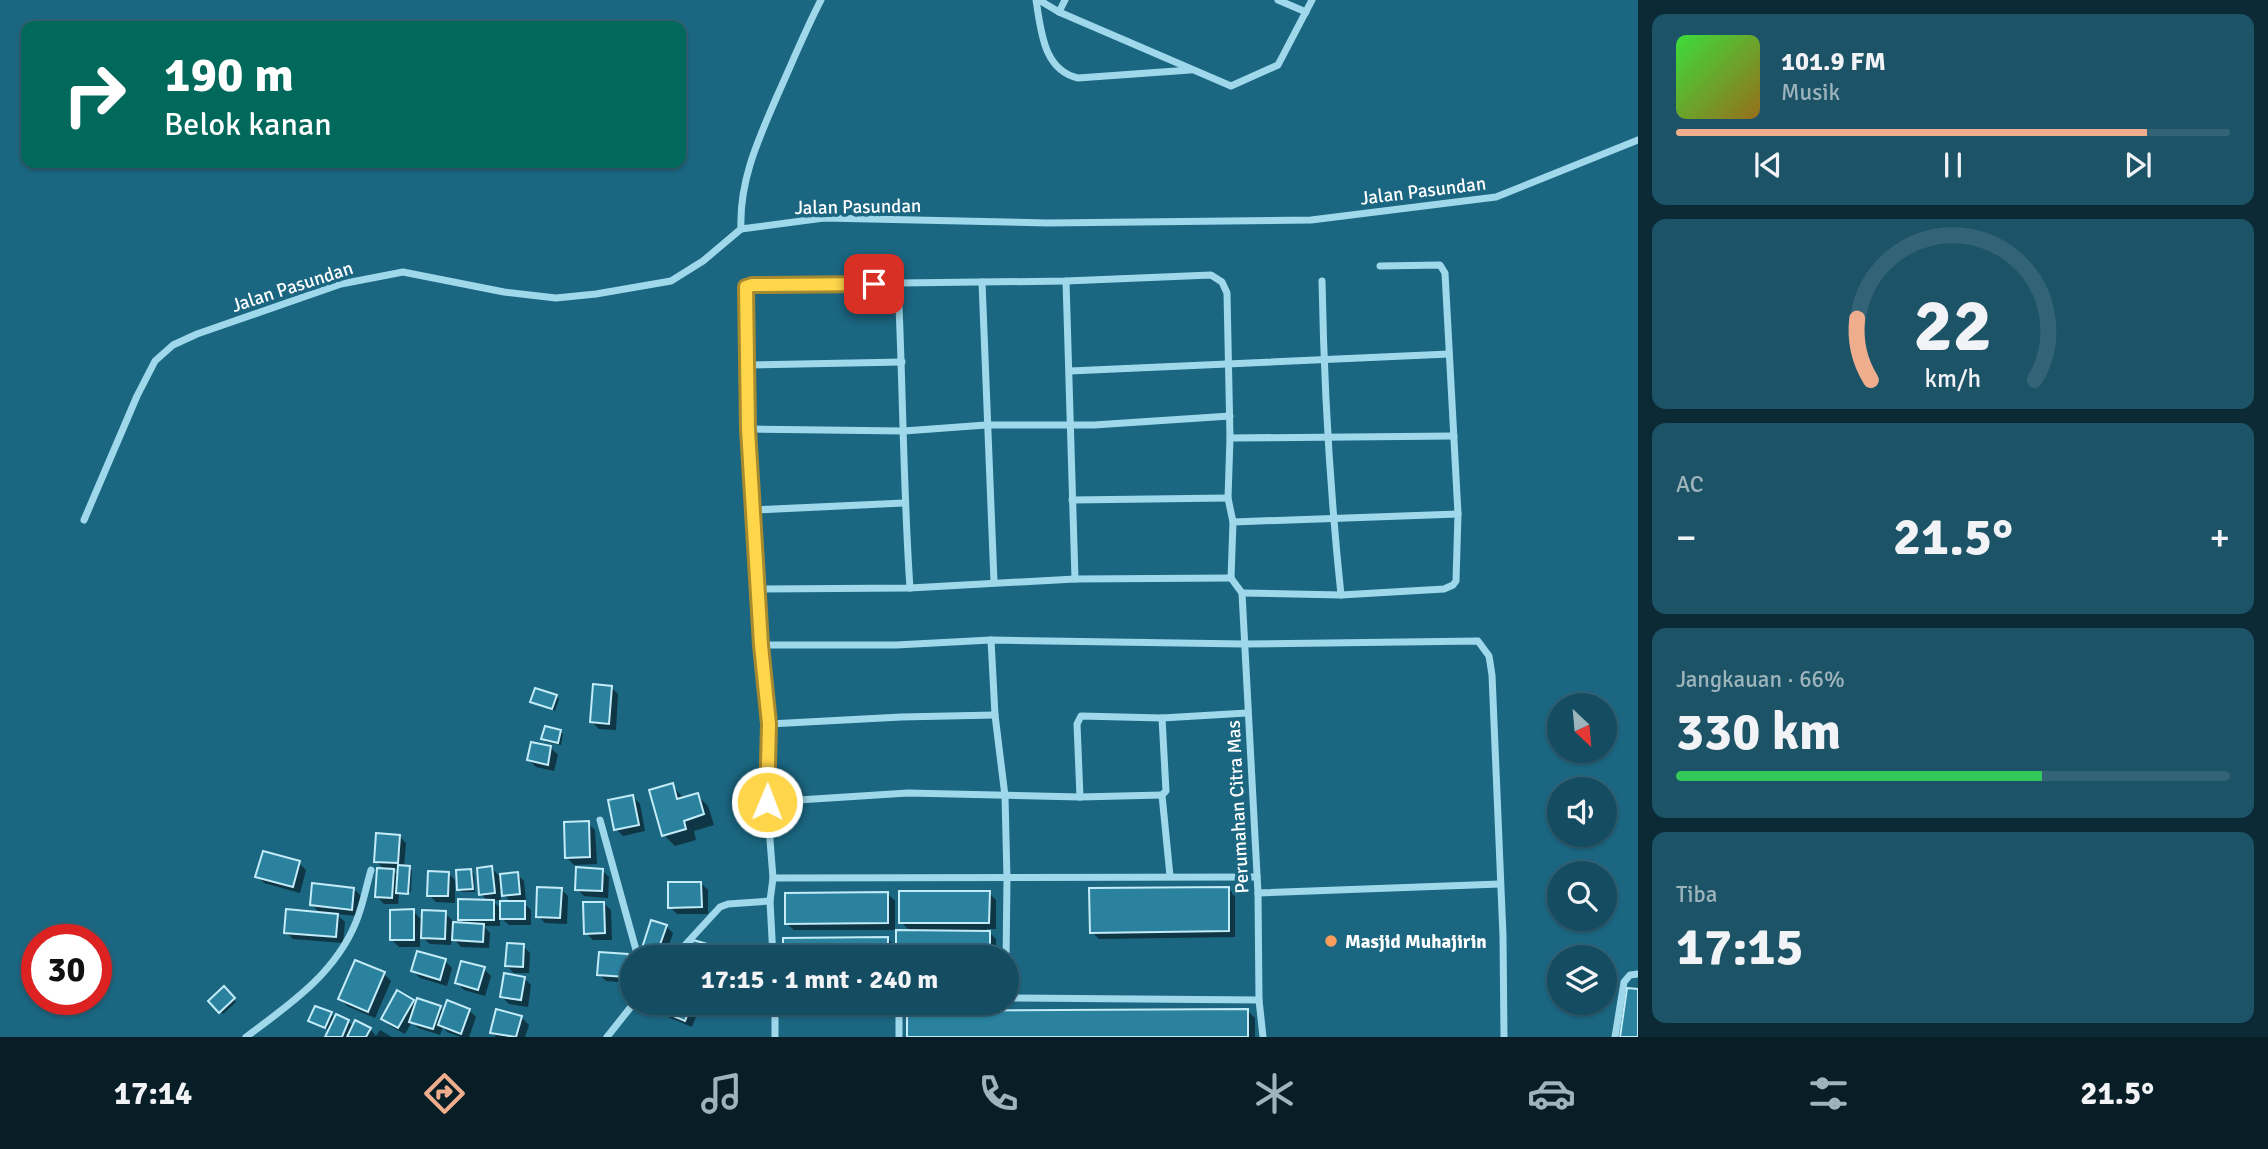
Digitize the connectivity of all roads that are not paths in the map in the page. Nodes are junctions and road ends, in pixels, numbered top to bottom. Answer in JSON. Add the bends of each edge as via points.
{"nodes":[{"id":1,"x":821,"y":0,"type":"edge"},
{"id":2,"x":1038,"y":0,"type":"edge"},
{"id":3,"x":1065,"y":0,"type":"edge"},
{"id":4,"x":1279,"y":0,"type":"edge"},
{"id":5,"x":1312,"y":0,"type":"edge"},
{"id":6,"x":1059,"y":12,"type":"junction"},
{"id":7,"x":1306,"y":12,"type":"junction"},
{"id":8,"x":1194,"y":70,"type":"junction"},
{"id":9,"x":1638,"y":140,"type":"edge"},
{"id":10,"x":741,"y":229,"type":"junction"},
{"id":11,"x":1380,"y":266,"type":"dead end"},
{"id":12,"x":1066,"y":281,"type":"junction"},
{"id":13,"x":1322,"y":281,"type":"dead end"},
{"id":14,"x":982,"y":282,"type":"junction"},
{"id":15,"x":898,"y":284,"type":"junction"},
{"id":16,"x":1449,"y":354,"type":"junction"},
{"id":17,"x":1324,"y":360,"type":"junction"},
{"id":18,"x":902,"y":362,"type":"junction"},
{"id":19,"x":1228,"y":364,"type":"junction"},
{"id":20,"x":746,"y":365,"type":"junction"},
{"id":21,"x":1070,"y":370,"type":"junction"},
{"id":22,"x":1230,"y":416,"type":"junction"},
{"id":23,"x":1069,"y":423,"type":"junction"},
{"id":24,"x":986,"y":425,"type":"junction"},
{"id":25,"x":748,"y":429,"type":"junction"},
{"id":26,"x":904,"y":431,"type":"junction"},
{"id":27,"x":1330,"y":436,"type":"junction"},
{"id":28,"x":1454,"y":436,"type":"junction"},
{"id":29,"x":1230,"y":438,"type":"junction"},
{"id":30,"x":1228,"y":498,"type":"junction"},
{"id":31,"x":1072,"y":500,"type":"junction"},
{"id":32,"x":904,"y":503,"type":"junction"},
{"id":33,"x":754,"y":510,"type":"junction"},
{"id":34,"x":1458,"y":514,"type":"junction"},
{"id":35,"x":1333,"y":519,"type":"junction"},
{"id":36,"x":84,"y":520,"type":"dead end"},
{"id":37,"x":1233,"y":523,"type":"junction"},
{"id":38,"x":1231,"y":578,"type":"junction"},
{"id":39,"x":1075,"y":579,"type":"junction"},
{"id":40,"x":993,"y":582,"type":"junction"},
{"id":41,"x":910,"y":588,"type":"junction"},
{"id":42,"x":758,"y":589,"type":"junction"},
{"id":43,"x":1242,"y":593,"type":"junction"},
{"id":44,"x":1342,"y":595,"type":"junction"},
{"id":45,"x":990,"y":640,"type":"junction"},
{"id":46,"x":1244,"y":644,"type":"junction"},
{"id":47,"x":761,"y":645,"type":"junction"},
{"id":48,"x":1247,"y":713,"type":"junction"},
{"id":49,"x":995,"y":715,"type":"junction"},
{"id":50,"x":1162,"y":719,"type":"junction"},
{"id":51,"x":769,"y":724,"type":"junction"},
{"id":52,"x":1162,"y":795,"type":"junction"},
{"id":53,"x":1005,"y":796,"type":"junction"},
{"id":54,"x":1080,"y":797,"type":"junction"},
{"id":55,"x":767,"y":802,"type":"junction"},
{"id":56,"x":600,"y":820,"type":"dead end"},
{"id":57,"x":371,"y":870,"type":"dead end"},
{"id":58,"x":1170,"y":876,"type":"junction"},
{"id":59,"x":1257,"y":877,"type":"junction"},
{"id":60,"x":773,"y":878,"type":"junction"},
{"id":61,"x":1007,"y":879,"type":"junction"},
{"id":62,"x":1500,"y":884,"type":"junction"},
{"id":63,"x":1258,"y":893,"type":"junction"},
{"id":64,"x":770,"y":901,"type":"junction"},
{"id":65,"x":635,"y":945,"type":"edge"},
{"id":66,"x":685,"y":945,"type":"edge"},
{"id":67,"x":772,"y":945,"type":"edge"},
{"id":68,"x":1006,"y":945,"type":"edge"},
{"id":69,"x":1638,"y":974,"type":"edge"},
{"id":70,"x":1019,"y":998,"type":"edge"},
{"id":71,"x":1259,"y":1000,"type":"junction"},
{"id":72,"x":624,"y":1015,"type":"edge"},
{"id":73,"x":775,"y":1015,"type":"edge"},
{"id":74,"x":899,"y":1015,"type":"edge"},
{"id":75,"x":246,"y":1037,"type":"edge"},
{"id":76,"x":607,"y":1037,"type":"edge"},
{"id":77,"x":775,"y":1037,"type":"edge"},
{"id":78,"x":900,"y":1037,"type":"edge"},
{"id":79,"x":1264,"y":1037,"type":"edge"},
{"id":80,"x":1504,"y":1037,"type":"edge"},
{"id":81,"x":1615,"y":1037,"type":"edge"}],
"edges":[{"from":1,"to":10,"type":"street","via":[[748,168],[740,205]]},
{"from":2,"to":6,"type":"street"},
{"from":2,"to":8,"type":"street","via":[[1044,47],[1059,70],[1069,76]]},
{"from":3,"to":6,"type":"street"},
{"from":4,"to":7,"type":"street"},
{"from":5,"to":7,"type":"street"},
{"from":6,"to":8,"type":"street"},
{"from":7,"to":8,"type":"street","via":[[1278,65],[1231,86]]},
{"from":9,"to":10,"type":"street","name":"Jalan Pasundan","via":[[1496,197],[1311,220],[1048,223],[824,218]]},
{"from":10,"to":36,"type":"street","name":"Jalan Pasundan","via":[[671,281],[645,287],[556,298],[402,272],[341,284],[197,334],[173,345],[155,361]]},
{"from":11,"to":16,"type":"street","via":[[1440,265],[1447,284]]},
{"from":12,"to":14,"type":"street"},
{"from":12,"to":19,"type":"street","via":[[1210,275],[1222,282],[1227,293]]},
{"from":12,"to":21,"type":"street"},
{"from":13,"to":17,"type":"street"},
{"from":14,"to":15,"type":"street"},
{"from":14,"to":24,"type":"street"},
{"from":15,"to":18,"type":"street"},
{"from":15,"to":20,"type":"street","via":[[746,287]]},
{"from":16,"to":17,"type":"street"},
{"from":16,"to":28,"type":"street"},
{"from":17,"to":19,"type":"street"},
{"from":17,"to":27,"type":"street"},
{"from":18,"to":20,"type":"street"},
{"from":18,"to":26,"type":"street"},
{"from":19,"to":21,"type":"street"},
{"from":19,"to":22,"type":"street"},
{"from":20,"to":25,"type":"street"},
{"from":21,"to":23,"type":"street"},
{"from":22,"to":23,"type":"street"},
{"from":22,"to":29,"type":"street"},
{"from":23,"to":24,"type":"street"},
{"from":23,"to":31,"type":"street"},
{"from":24,"to":26,"type":"street"},
{"from":24,"to":40,"type":"street"},
{"from":25,"to":26,"type":"street"},
{"from":25,"to":33,"type":"street"},
{"from":26,"to":32,"type":"street"},
{"from":27,"to":28,"type":"street"},
{"from":27,"to":29,"type":"street"},
{"from":27,"to":35,"type":"street"},
{"from":28,"to":34,"type":"street"},
{"from":29,"to":30,"type":"street"},
{"from":30,"to":31,"type":"street"},
{"from":30,"to":37,"type":"street"},
{"from":31,"to":39,"type":"street"},
{"from":32,"to":33,"type":"street"},
{"from":32,"to":41,"type":"street"},
{"from":33,"to":42,"type":"street"},
{"from":34,"to":35,"type":"street"},
{"from":34,"to":44,"type":"street","via":[[1453,585]]},
{"from":35,"to":37,"type":"street"},
{"from":35,"to":44,"type":"street"},
{"from":37,"to":38,"type":"street"},
{"from":38,"to":39,"type":"street"},
{"from":38,"to":43,"type":"street"},
{"from":39,"to":40,"type":"street"},
{"from":40,"to":41,"type":"street"},
{"from":41,"to":42,"type":"street"},
{"from":42,"to":47,"type":"street"},
{"from":43,"to":44,"type":"street"},
{"from":43,"to":46,"type":"street","name":"Perumahan Citra Mas"},
{"from":45,"to":46,"type":"street"},
{"from":45,"to":47,"type":"street"},
{"from":45,"to":49,"type":"street"},
{"from":46,"to":48,"type":"street","name":"Perumahan Citra Mas"},
{"from":46,"to":62,"type":"street","via":[[1478,640],[1489,656],[1492,675]]},
{"from":47,"to":51,"type":"street"},
{"from":48,"to":50,"type":"street"},
{"from":48,"to":59,"type":"street","name":"Perumahan Citra Mas"},
{"from":49,"to":51,"type":"street"},
{"from":49,"to":53,"type":"street"},
{"from":50,"to":52,"type":"street","via":[[1166,791]]},
{"from":50,"to":54,"type":"street","via":[[1081,716],[1077,724]]},
{"from":51,"to":55,"type":"street"},
{"from":52,"to":54,"type":"street"},
{"from":52,"to":58,"type":"street"},
{"from":53,"to":54,"type":"street"},
{"from":53,"to":55,"type":"street","via":[[908,793]]},
{"from":53,"to":61,"type":"street"},
{"from":55,"to":60,"type":"street"},
{"from":56,"to":65,"type":"street"},
{"from":57,"to":75,"type":"street","via":[[356,922],[342,950],[310,988]]},
{"from":58,"to":59,"type":"street"},
{"from":58,"to":61,"type":"street"},
{"from":59,"to":63,"type":"street","name":"Perumahan Citra Mas"},
{"from":60,"to":61,"type":"street"},
{"from":60,"to":64,"type":"street"},
{"from":61,"to":68,"type":"street"},
{"from":62,"to":63,"type":"street"},
{"from":62,"to":80,"type":"street"},
{"from":63,"to":71,"type":"street","name":"Perumahan Citra Mas"},
{"from":64,"to":66,"type":"street","via":[[720,907]]},
{"from":64,"to":67,"type":"street"},
{"from":69,"to":81,"type":"street","via":[[1624,982]]},
{"from":70,"to":71,"type":"street"},
{"from":71,"to":79,"type":"street","name":"Perumahan Citra Mas"},
{"from":72,"to":76,"type":"street"},
{"from":73,"to":77,"type":"street"},
{"from":74,"to":78,"type":"street"}]}
